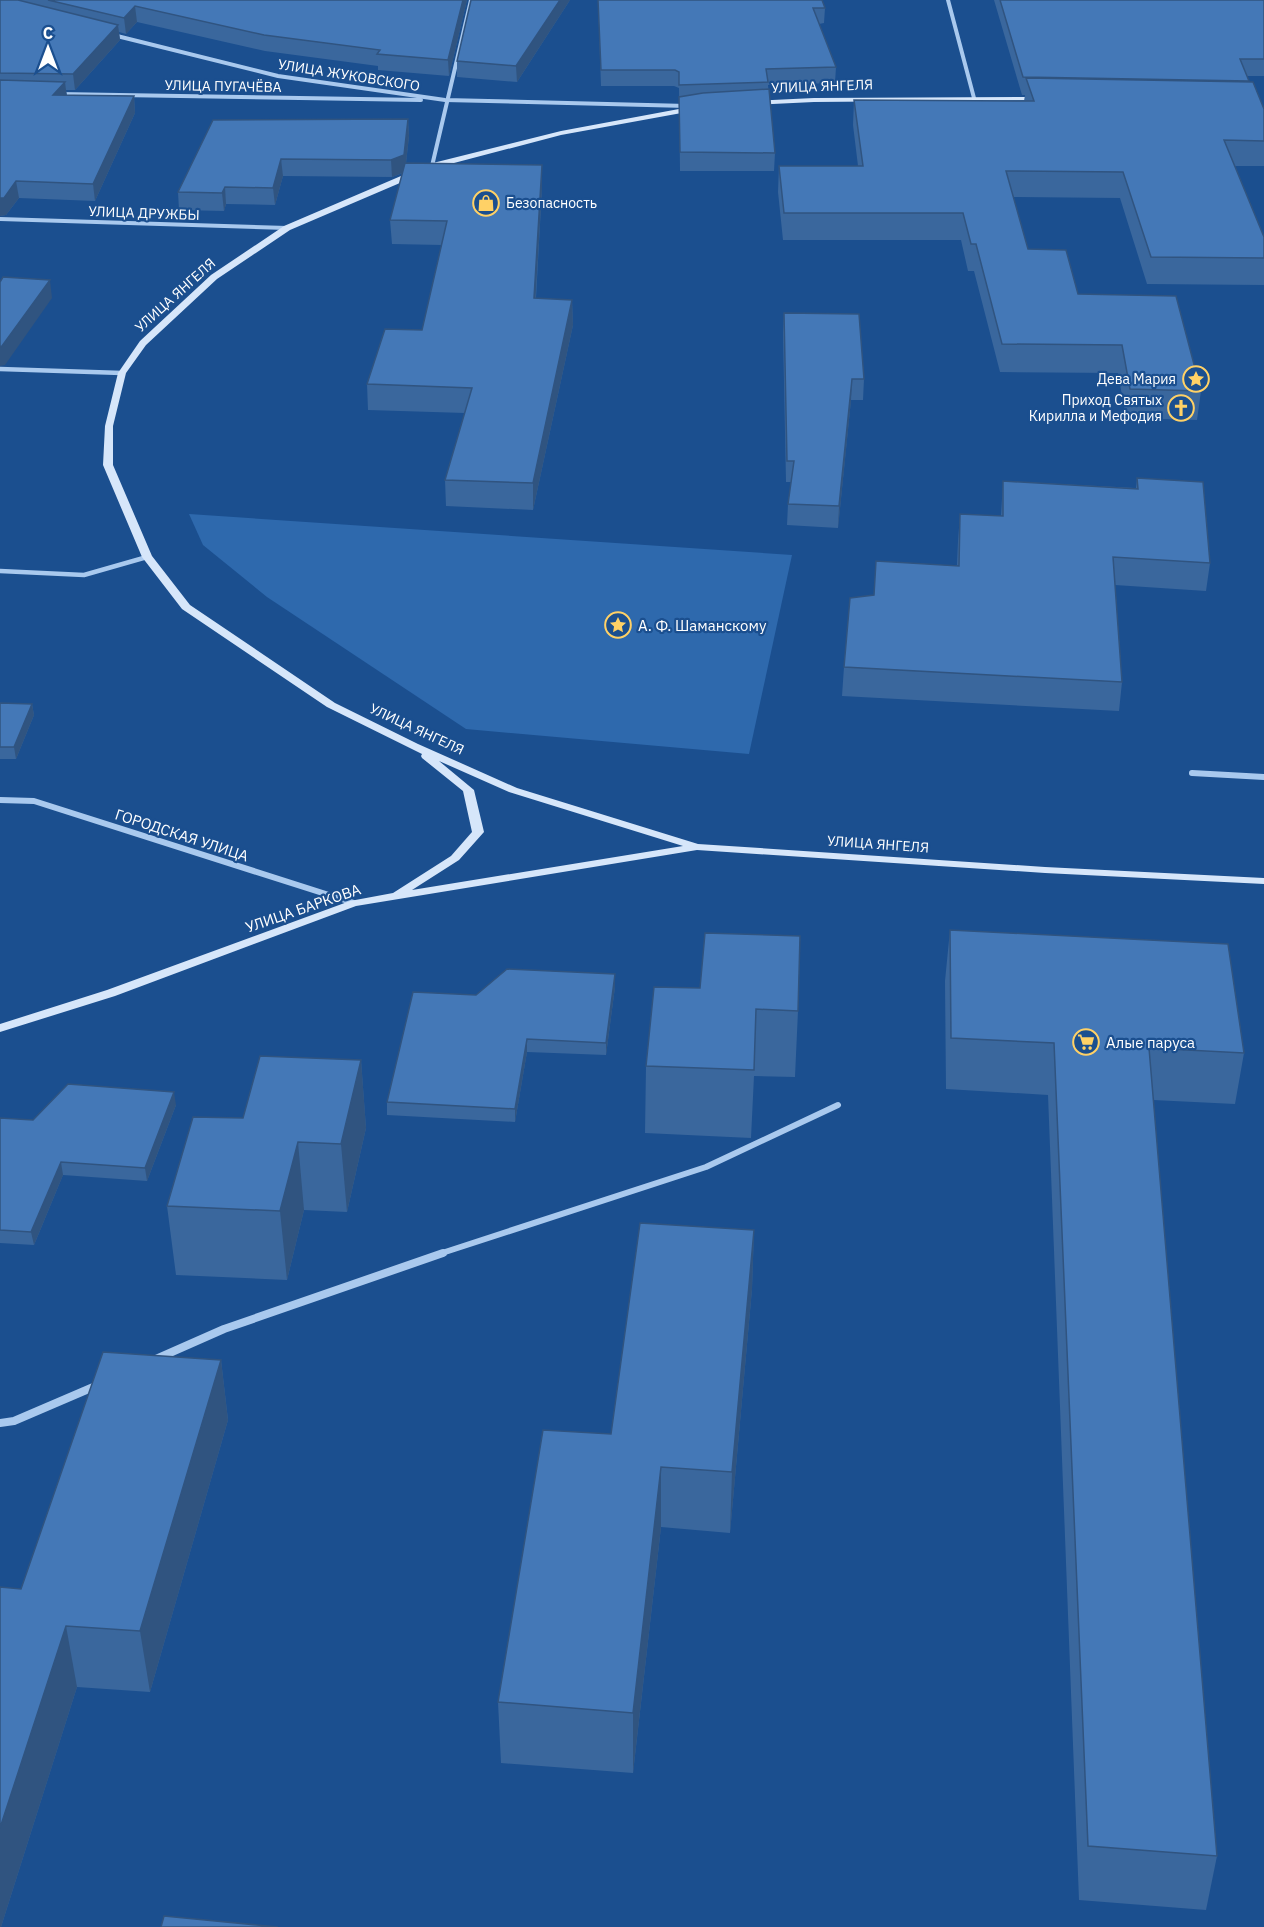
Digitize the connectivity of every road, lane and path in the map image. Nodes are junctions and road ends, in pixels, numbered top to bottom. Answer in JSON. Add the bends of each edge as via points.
{"nodes":[{"id":1,"x":471,"y":0,"type":"edge"},
{"id":2,"x":948,"y":0,"type":"edge"},
{"id":3,"x":104,"y":32,"type":"edge"},
{"id":4,"x":47,"y":94,"type":"edge"},
{"id":5,"x":974,"y":98,"type":"junction"},
{"id":6,"x":1054,"y":99,"type":"edge"},
{"id":7,"x":445,"y":100,"type":"junction"},
{"id":8,"x":747,"y":104,"type":"edge"},
{"id":9,"x":702,"y":106,"type":"joint"},
{"id":10,"x":432,"y":166,"type":"junction"},
{"id":11,"x":0,"y":219,"type":"edge"},
{"id":12,"x":287,"y":228,"type":"junction"},
{"id":13,"x":0,"y":369,"type":"edge"},
{"id":14,"x":122,"y":373,"type":"junction"},
{"id":15,"x":147,"y":557,"type":"junction"},
{"id":16,"x":0,"y":572,"type":"edge"},
{"id":17,"x":414,"y":746,"type":"junction"},
{"id":18,"x":1192,"y":773,"type":"dead end"},
{"id":19,"x":1264,"y":777,"type":"edge"},
{"id":20,"x":0,"y":800,"type":"edge"},
{"id":21,"x":697,"y":847,"type":"junction"},
{"id":22,"x":1264,"y":881,"type":"edge"},
{"id":23,"x":392,"y":898,"type":"junction"},
{"id":24,"x":354,"y":903,"type":"junction"},
{"id":25,"x":0,"y":1028,"type":"edge"},
{"id":26,"x":838,"y":1105,"type":"dead end"},
{"id":27,"x":150,"y":1362,"type":"edge"},
{"id":28,"x":108,"y":1380,"type":"edge"},
{"id":29,"x":0,"y":1423,"type":"edge"}],
"edges":[{"from":1,"to":7,"type":"street"},
{"from":2,"to":5,"type":"street"},
{"from":3,"to":7,"type":"street","name":"УЛИЦА ЖУКОВСКОГО","via":[[278,76]]},
{"from":4,"to":7,"type":"street","name":"УЛИЦА ПУГАЧЁВА"},
{"from":5,"to":6,"type":"street","name":"УЛИЦА ЯНГЕЛЯ"},
{"from":5,"to":8,"type":"street","name":"УЛИЦА ЯНГЕЛЯ"},
{"from":7,"to":9,"type":"street","name":"УЛИЦА ЖУКОВСКОГО"},
{"from":7,"to":10,"type":"street"},
{"from":9,"to":10,"type":"street","name":"УЛИЦА ЯНГЕЛЯ","via":[[561,133]]},
{"from":10,"to":12,"type":"street","name":"УЛИЦА ЯНГЕЛЯ"},
{"from":11,"to":12,"type":"street","name":"УЛИЦА ДРУЖБЫ"},
{"from":12,"to":14,"type":"street","name":"УЛИЦА ЯНГЕЛЯ","via":[[214,277],[143,343]]},
{"from":13,"to":14,"type":"street"},
{"from":14,"to":15,"type":"street","name":"УЛИЦА ЯНГЕЛЯ","via":[[109,426],[108,465]]},
{"from":15,"to":16,"type":"street","via":[[84,575]]},
{"from":15,"to":17,"type":"street","name":"УЛИЦА ЯНГЕЛЯ","via":[[186,607],[230,639],[331,705]]},
{"from":17,"to":21,"type":"street","name":"УЛИЦА ЯНГЕЛЯ","via":[[513,790]]},
{"from":17,"to":23,"type":"street","via":[[468,790],[478,832],[455,858]]},
{"from":18,"to":19,"type":"street"},
{"from":20,"to":24,"type":"street","name":"ГОРОДСКАЯ УЛИЦА","via":[[34,801]]},
{"from":21,"to":22,"type":"street","name":"УЛИЦА ЯНГЕЛЯ"},
{"from":21,"to":23,"type":"street","name":"УЛИЦА БАРКОВА"},
{"from":23,"to":24,"type":"street","name":"УЛИЦА БАРКОВА"},
{"from":24,"to":25,"type":"street","name":"УЛИЦА БАРКОВА","via":[[111,993]]},
{"from":26,"to":27,"type":"street","via":[[706,1167],[224,1329]]},
{"from":28,"to":29,"type":"street","via":[[14,1421]]}]}
